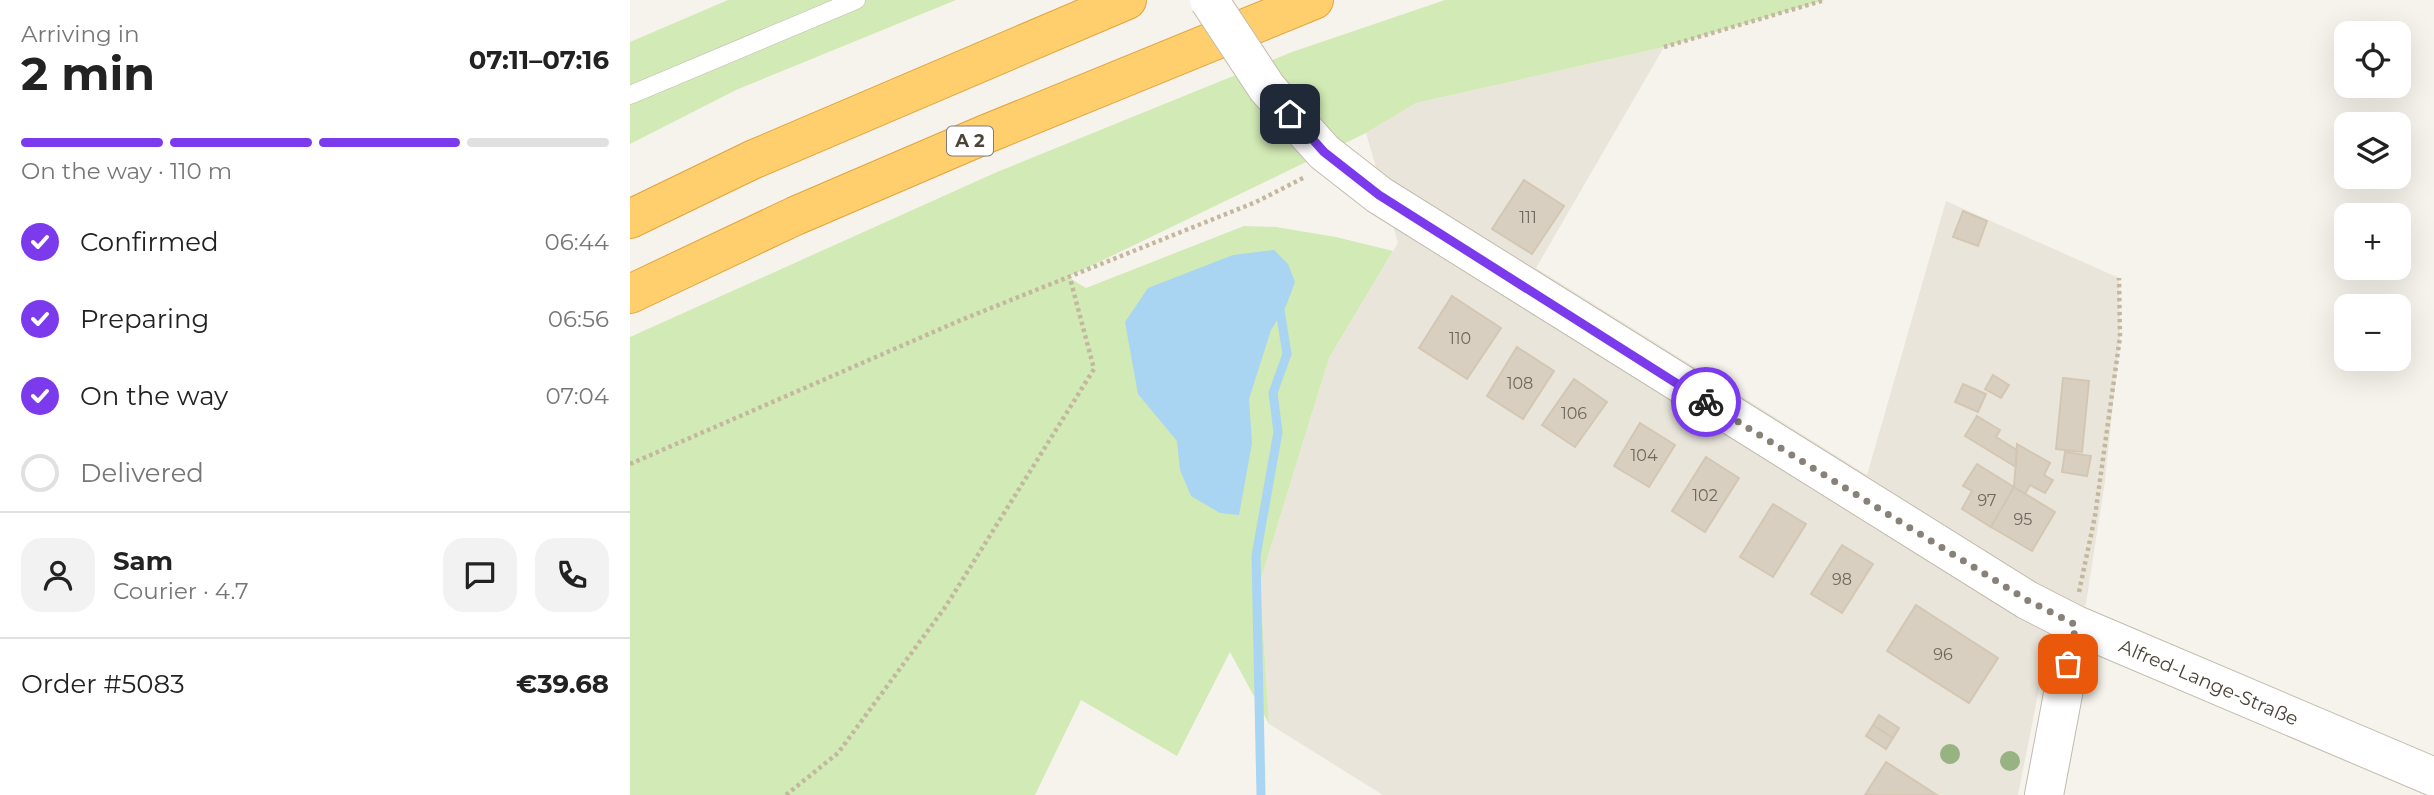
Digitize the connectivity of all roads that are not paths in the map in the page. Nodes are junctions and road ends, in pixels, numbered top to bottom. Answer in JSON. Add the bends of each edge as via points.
{"nodes":[{"id":1,"x":856,"y":0,"type":"edge"},
{"id":2,"x":1127,"y":0,"type":"edge"},
{"id":3,"x":1209,"y":0,"type":"edge"},
{"id":4,"x":1314,"y":0,"type":"edge"},
{"id":5,"x":630,"y":95,"type":"edge"},
{"id":6,"x":630,"y":219,"type":"edge"},
{"id":7,"x":630,"y":294,"type":"edge"},
{"id":8,"x":2074,"y":624,"type":"junction"},
{"id":9,"x":2434,"y":777,"type":"edge"},
{"id":10,"x":2045,"y":795,"type":"edge"}],
"edges":[{"from":1,"to":5,"type":"lane"},
{"from":2,"to":6,"type":"highway","via":[[752,160]]},
{"from":3,"to":8,"type":"street","name":"Alfred-Lange-Straße","bridge":true,"via":[[1267,88],[1324,152],[1379,195],[1857,496]]},
{"from":4,"to":7,"type":"highway","number":"A 2","via":[[960,145]]},
{"from":8,"to":9,"type":"street","name":"Alfred-Lange-Straße"},
{"from":8,"to":10,"type":"street"}]}
